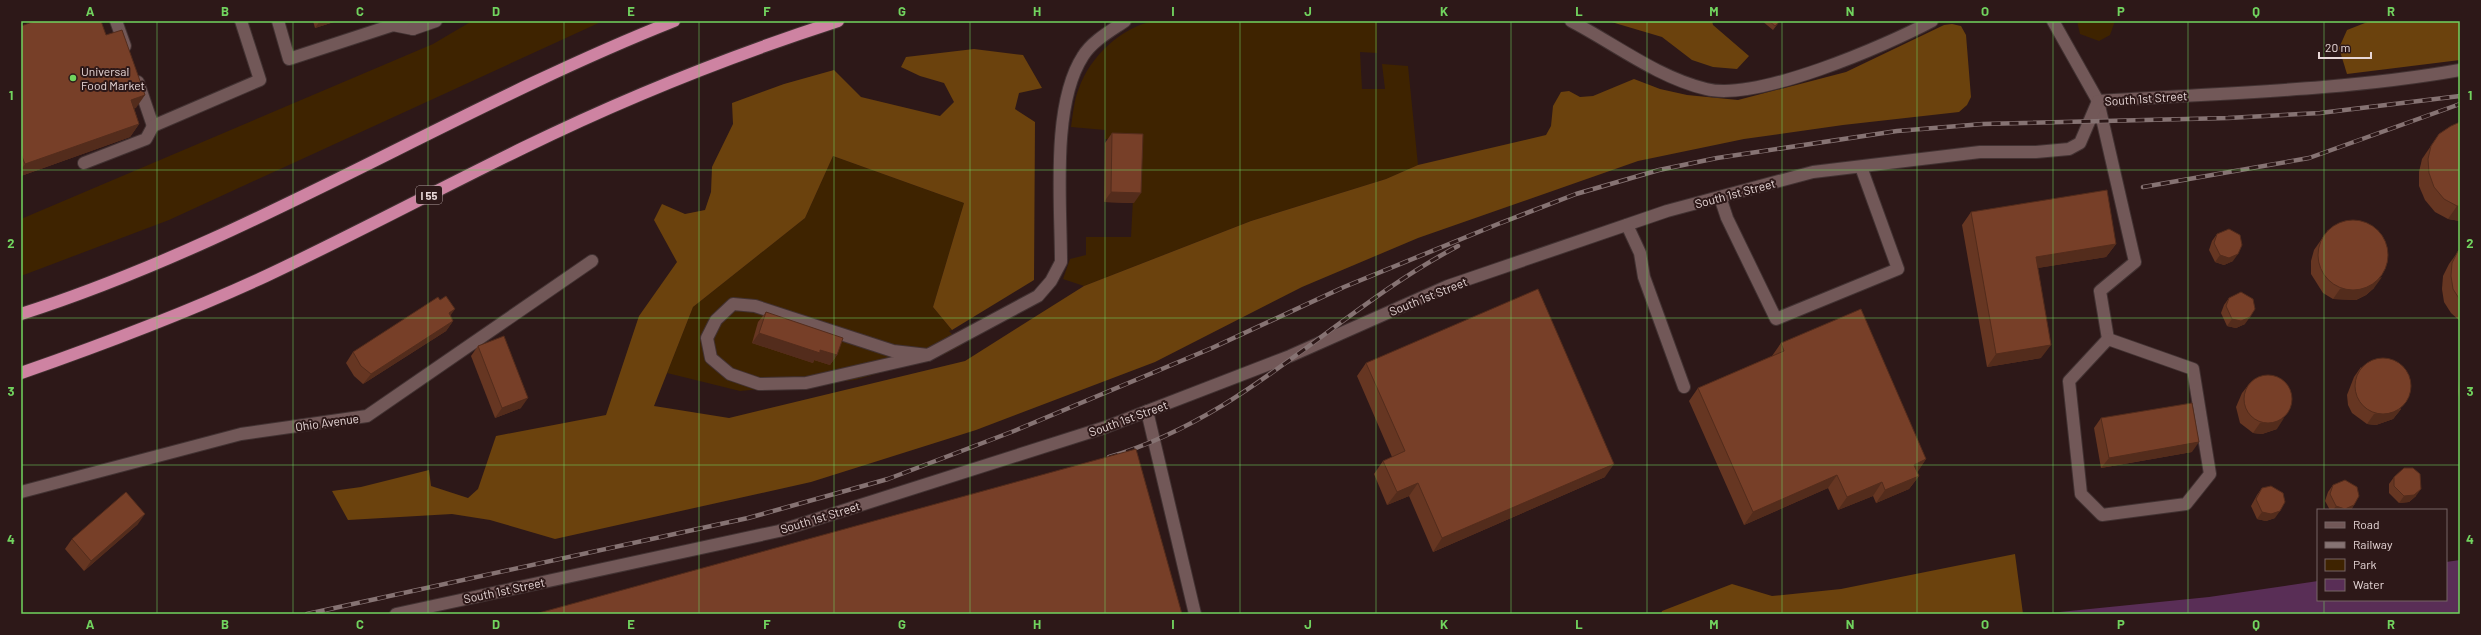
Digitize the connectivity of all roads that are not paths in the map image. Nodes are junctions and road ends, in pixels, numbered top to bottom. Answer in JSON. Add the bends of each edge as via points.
{"nodes":[{"id":1,"x":116,"y":21,"type":"edge"},
{"id":2,"x":241,"y":21,"type":"edge"},
{"id":3,"x":278,"y":21,"type":"edge"},
{"id":4,"x":436,"y":21,"type":"edge"},
{"id":5,"x":674,"y":21,"type":"edge"},
{"id":6,"x":838,"y":21,"type":"edge"},
{"id":7,"x":1125,"y":21,"type":"edge"},
{"id":8,"x":1571,"y":21,"type":"edge"},
{"id":9,"x":1932,"y":21,"type":"edge"},
{"id":10,"x":2053,"y":21,"type":"edge"},
{"id":11,"x":411,"y":25,"type":"edge"},
{"id":12,"x":128,"y":54,"type":"edge"},
{"id":13,"x":133,"y":69,"type":"edge"},
{"id":14,"x":2460,"y":70,"type":"edge"},
{"id":15,"x":2098,"y":101,"type":"junction"},
{"id":16,"x":153,"y":126,"type":"junction"},
{"id":17,"x":84,"y":163,"type":"dead end"},
{"id":18,"x":1861,"y":167,"type":"junction"},
{"id":19,"x":1720,"y":197,"type":"junction"},
{"id":20,"x":1627,"y":225,"type":"junction"},
{"id":21,"x":592,"y":261,"type":"dead end"},
{"id":22,"x":23,"y":313,"type":"edge"},
{"id":23,"x":2108,"y":339,"type":"junction"},
{"id":24,"x":928,"y":355,"type":"junction"},
{"id":25,"x":21,"y":373,"type":"edge"},
{"id":26,"x":1684,"y":387,"type":"dead end"},
{"id":27,"x":1146,"y":411,"type":"junction"},
{"id":28,"x":21,"y":492,"type":"edge"},
{"id":29,"x":396,"y":614,"type":"edge"},
{"id":30,"x":1195,"y":614,"type":"edge"}],
"edges":[{"from":1,"to":12,"type":"street"},
{"from":2,"to":16,"type":"street","via":[[260,80]]},
{"from":3,"to":11,"type":"street","via":[[289,59],[393,25]]},
{"from":4,"to":11,"type":"street"},
{"from":5,"to":22,"type":"highway","via":[[539,79],[247,223],[95,288]]},
{"from":6,"to":25,"type":"highway","number":"I 55","via":[[700,70],[611,107],[267,275],[178,315]]},
{"from":7,"to":24,"type":"street","via":[[1106,34],[1084,55],[1072,81],[1062,117],[1061,262],[1051,281],[1038,296]]},
{"from":8,"to":9,"type":"street","via":[[1652,68],[1680,81],[1707,90],[1730,92],[1762,88],[1809,72],[1907,34]]},
{"from":10,"to":15,"type":"street"},
{"from":13,"to":16,"type":"street"},
{"from":14,"to":15,"type":"street","name":"South 1st Street","via":[[2312,87]]},
{"from":15,"to":18,"type":"street","name":"South 1st Street","via":[[2080,143],[2069,149],[1980,152]]},
{"from":15,"to":23,"type":"street","via":[[2135,262],[2100,291]]},
{"from":16,"to":17,"type":"street","via":[[146,139]]},
{"from":18,"to":19,"type":"street","name":"South 1st Street","via":[[1813,172]]},
{"from":18,"to":19,"type":"street","via":[[1898,269],[1776,320],[1727,218]]},
{"from":19,"to":20,"type":"street","name":"South 1st Street"},
{"from":20,"to":26,"type":"street","via":[[1640,253],[1644,277]]},
{"from":20,"to":27,"type":"street","name":"South 1st Street","via":[[1448,286],[1290,356]]},
{"from":21,"to":28,"type":"street","name":"Ohio Avenue","via":[[366,416],[241,434]]},
{"from":23,"to":23,"type":"street","via":[[2069,381],[2081,494],[2102,515],[2186,504],[2210,474],[2193,369]]},
{"from":24,"to":24,"type":"street","via":[[806,383],[759,384],[730,374],[712,358],[707,338],[716,320],[733,304],[755,306],[893,352]]},
{"from":27,"to":29,"type":"street","name":"South 1st Street","via":[[1106,427],[779,531]]},
{"from":27,"to":30,"type":"street"}]}
